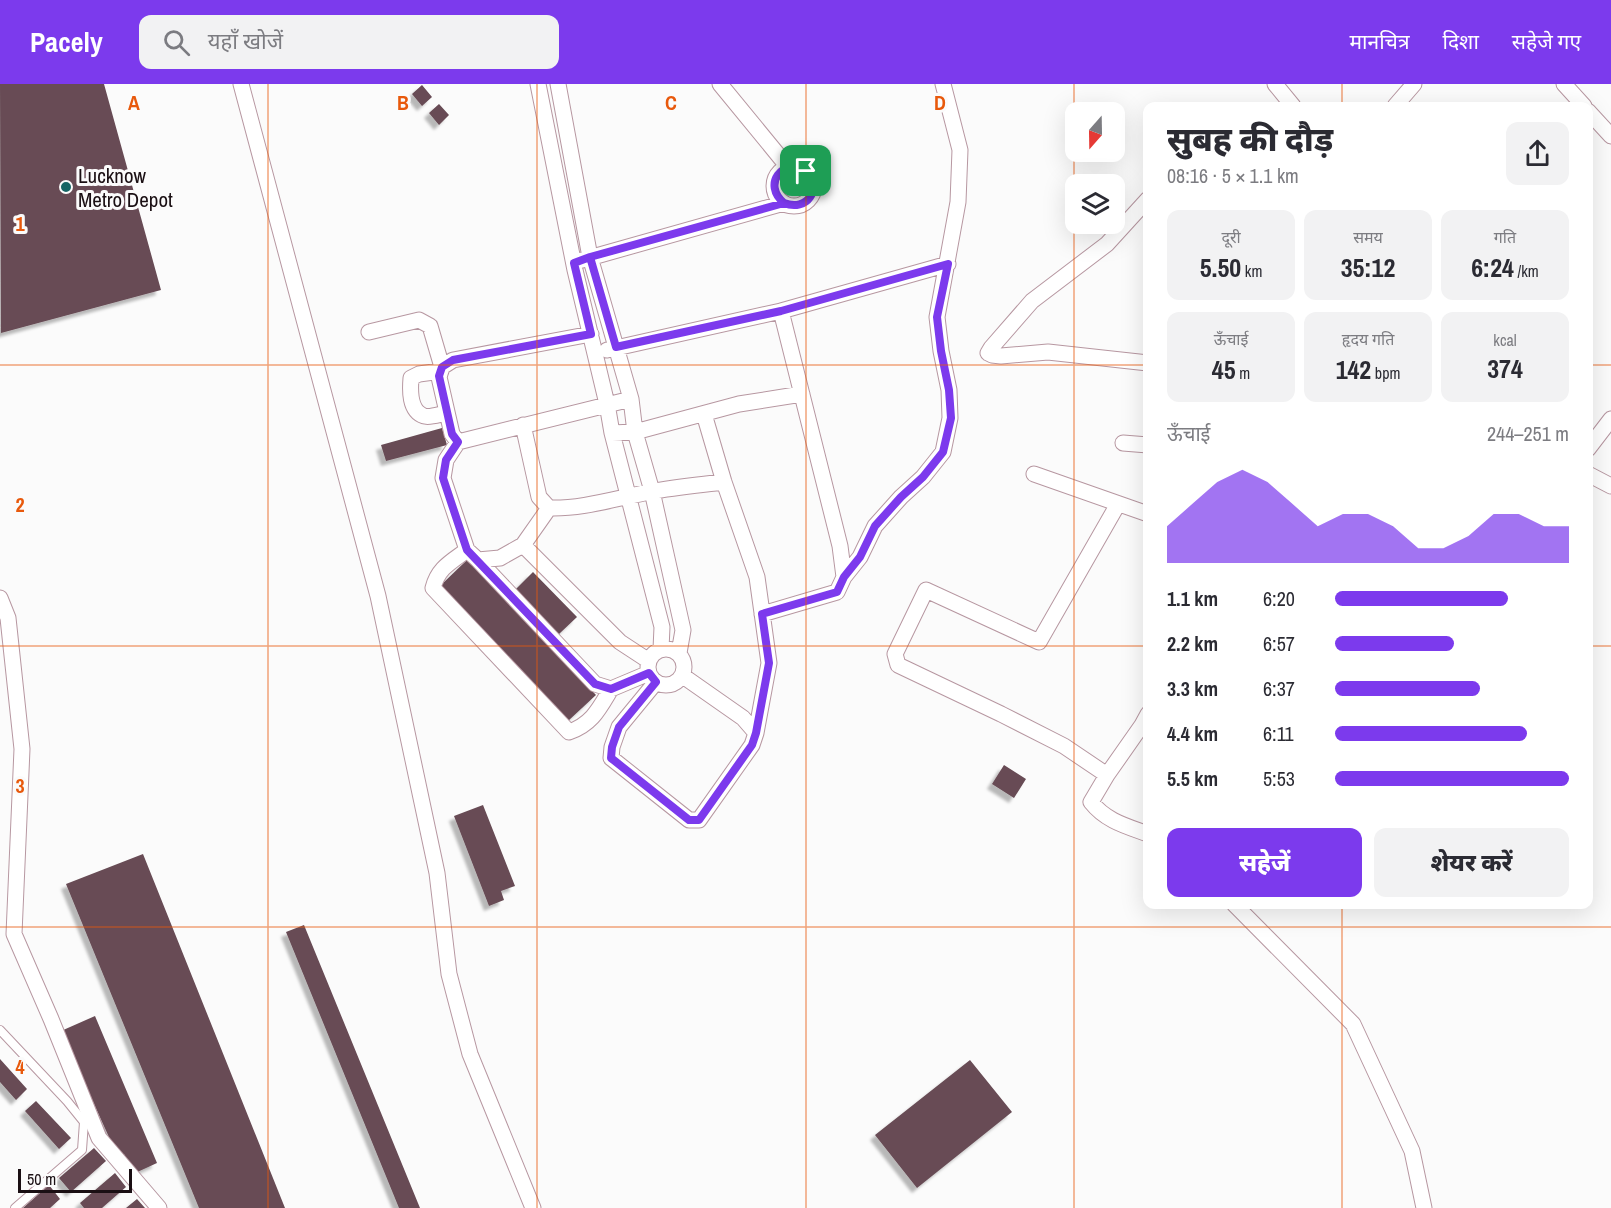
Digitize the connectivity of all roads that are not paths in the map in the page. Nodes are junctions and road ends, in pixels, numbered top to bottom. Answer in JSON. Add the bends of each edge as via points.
{"nodes":[{"id":1,"x":241,"y":84,"type":"edge"},
{"id":2,"x":538,"y":84,"type":"edge"},
{"id":3,"x":558,"y":84,"type":"edge"},
{"id":4,"x":720,"y":84,"type":"edge"},
{"id":5,"x":943,"y":84,"type":"edge"},
{"id":6,"x":1414,"y":84,"type":"edge"},
{"id":7,"x":1564,"y":84,"type":"edge"},
{"id":8,"x":1398,"y":102,"type":"edge"},
{"id":9,"x":1580,"y":102,"type":"edge"},
{"id":10,"x":1593,"y":116,"type":"edge"},
{"id":11,"x":1611,"y":136,"type":"edge"},
{"id":12,"x":788,"y":167,"type":"junction"},
{"id":13,"x":578,"y":190,"type":"junction"},
{"id":14,"x":560,"y":192,"type":"junction"},
{"id":15,"x":784,"y":203,"type":"junction"},
{"id":16,"x":1143,"y":204,"type":"edge"},
{"id":17,"x":585,"y":226,"type":"junction"},
{"id":18,"x":567,"y":229,"type":"junction"},
{"id":19,"x":590,"y":257,"type":"junction"},
{"id":20,"x":574,"y":263,"type":"junction"},
{"id":21,"x":948,"y":264,"type":"junction"},
{"id":22,"x":781,"y":311,"type":"junction"},
{"id":23,"x":369,"y":332,"type":"dead end"},
{"id":24,"x":591,"y":334,"type":"junction"},
{"id":25,"x":616,"y":347,"type":"junction"},
{"id":26,"x":595,"y":354,"type":"junction"},
{"id":27,"x":1143,"y":362,"type":"edge"},
{"id":28,"x":442,"y":369,"type":"junction"},
{"id":29,"x":802,"y":394,"type":"junction"},
{"id":30,"x":631,"y":399,"type":"junction"},
{"id":31,"x":607,"y":404,"type":"junction"},
{"id":32,"x":447,"y":413,"type":"junction"},
{"id":33,"x":704,"y":414,"type":"junction"},
{"id":34,"x":1611,"y":419,"type":"edge"},
{"id":35,"x":523,"y":425,"type":"junction"},
{"id":36,"x":635,"y":432,"type":"junction"},
{"id":37,"x":612,"y":433,"type":"junction"},
{"id":38,"x":458,"y":442,"type":"junction"},
{"id":39,"x":1593,"y":442,"type":"edge"},
{"id":40,"x":1123,"y":443,"type":"dead end"},
{"id":41,"x":1143,"y":445,"type":"edge"},
{"id":42,"x":1034,"y":474,"type":"dead end"},
{"id":43,"x":1593,"y":477,"type":"edge"},
{"id":44,"x":724,"y":482,"type":"junction"},
{"id":45,"x":1611,"y":486,"type":"edge"},
{"id":46,"x":652,"y":492,"type":"junction"},
{"id":47,"x":628,"y":496,"type":"junction"},
{"id":48,"x":1118,"y":504,"type":"junction"},
{"id":49,"x":549,"y":508,"type":"junction"},
{"id":50,"x":1143,"y":512,"type":"edge"},
{"id":51,"x":523,"y":546,"type":"junction"},
{"id":52,"x":473,"y":555,"type":"junction"},
{"id":53,"x":844,"y":577,"type":"junction"},
{"id":54,"x":0,"y":598,"type":"edge"},
{"id":55,"x":762,"y":614,"type":"junction"},
{"id":56,"x":662,"y":649,"type":"junction"},
{"id":57,"x":679,"y":653,"type":"junction"},
{"id":58,"x":651,"y":672,"type":"junction"},
{"id":59,"x":683,"y":676,"type":"junction"},
{"id":60,"x":611,"y":689,"type":"junction"},
{"id":61,"x":1143,"y":723,"type":"edge"},
{"id":62,"x":756,"y":733,"type":"junction"},
{"id":63,"x":1107,"y":775,"type":"junction"},
{"id":64,"x":1143,"y":832,"type":"edge"},
{"id":65,"x":1239,"y":909,"type":"edge"},
{"id":66,"x":0,"y":1030,"type":"edge"},
{"id":67,"x":15,"y":1208,"type":"edge"},
{"id":68,"x":159,"y":1208,"type":"edge"},
{"id":69,"x":533,"y":1208,"type":"edge"},
{"id":70,"x":1424,"y":1208,"type":"edge"}],
"edges":[{"from":1,"to":69,"type":"street","via":[[378,596],[437,873],[449,974],[470,1054]]},
{"from":2,"to":14,"type":"street"},
{"from":3,"to":13,"type":"street"},
{"from":4,"to":12,"type":"street"},
{"from":5,"to":21,"type":"street","via":[[960,150],[958,202]]},
{"from":6,"to":8,"type":"street"},
{"from":7,"to":9,"type":"street"},
{"from":10,"to":11,"type":"street"},
{"from":12,"to":15,"type":"street","via":[[778,174],[774,187]]},
{"from":12,"to":15,"type":"street","via":[[806,171],[813,188],[803,203]]},
{"from":13,"to":14,"type":"street"},
{"from":13,"to":17,"type":"street"},
{"from":14,"to":18,"type":"street"},
{"from":15,"to":19,"type":"street"},
{"from":16,"to":27,"type":"street","via":[[1107,244],[1032,301],[988,353],[1001,356],[1048,352]]},
{"from":17,"to":18,"type":"street"},
{"from":17,"to":19,"type":"street"},
{"from":18,"to":20,"type":"street"},
{"from":19,"to":20,"type":"street"},
{"from":19,"to":25,"type":"street"},
{"from":20,"to":24,"type":"street"},
{"from":21,"to":22,"type":"street"},
{"from":21,"to":53,"type":"street","via":[[937,317],[951,418],[943,452],[875,526],[860,557]]},
{"from":22,"to":25,"type":"street"},
{"from":22,"to":29,"type":"street"},
{"from":23,"to":28,"type":"street","via":[[418,320],[430,326]]},
{"from":24,"to":26,"type":"street"},
{"from":24,"to":28,"type":"street","via":[[453,360]]},
{"from":25,"to":26,"type":"street"},
{"from":25,"to":30,"type":"street"},
{"from":26,"to":31,"type":"street"},
{"from":28,"to":32,"type":"street","via":[[439,376]]},
{"from":28,"to":32,"type":"street","via":[[411,378],[409,394],[417,412],[425,417]]},
{"from":29,"to":33,"type":"street"},
{"from":29,"to":53,"type":"street","via":[[840,546]]},
{"from":30,"to":31,"type":"street"},
{"from":30,"to":36,"type":"street"},
{"from":31,"to":35,"type":"street"},
{"from":31,"to":37,"type":"street"},
{"from":32,"to":38,"type":"street"},
{"from":33,"to":36,"type":"street"},
{"from":33,"to":44,"type":"street"},
{"from":34,"to":39,"type":"street"},
{"from":35,"to":38,"type":"street"},
{"from":35,"to":49,"type":"street","via":[[539,497]]},
{"from":36,"to":37,"type":"street"},
{"from":36,"to":46,"type":"street"},
{"from":37,"to":47,"type":"street"},
{"from":38,"to":52,"type":"street","via":[[446,460],[443,478]]},
{"from":40,"to":41,"type":"street"},
{"from":42,"to":48,"type":"street"},
{"from":43,"to":45,"type":"street"},
{"from":44,"to":46,"type":"street"},
{"from":44,"to":55,"type":"street","via":[[757,577]]},
{"from":46,"to":47,"type":"street"},
{"from":46,"to":57,"type":"street","via":[[683,630]]},
{"from":47,"to":49,"type":"street","via":[[567,509]]},
{"from":47,"to":56,"type":"street","via":[[662,627]]},
{"from":48,"to":50,"type":"street"},
{"from":48,"to":63,"type":"street","via":[[1039,642],[926,590],[895,654],[898,665],[1064,746]]},
{"from":49,"to":51,"type":"street"},
{"from":51,"to":52,"type":"street","via":[[500,558]]},
{"from":51,"to":58,"type":"street"},
{"from":52,"to":60,"type":"street","via":[[595,684]]},
{"from":52,"to":60,"type":"street","via":[[444,567],[433,588],[569,732],[582,728]]},
{"from":53,"to":55,"type":"street","via":[[837,592]]},
{"from":54,"to":68,"type":"street","via":[[8,618],[22,748],[14,934],[99,1138]]},
{"from":55,"to":62,"type":"street","via":[[769,663]]},
{"from":56,"to":57,"type":"street"},
{"from":56,"to":58,"type":"street","via":[[656,651]]},
{"from":57,"to":59,"type":"street","via":[[685,664]]},
{"from":58,"to":59,"type":"street","via":[[662,685],[674,684]]},
{"from":58,"to":60,"type":"street"},
{"from":58,"to":62,"type":"street","via":[[619,727],[611,758],[689,820],[699,820],[752,745]]},
{"from":59,"to":62,"type":"street","via":[[743,718]]},
{"from":61,"to":63,"type":"street"},
{"from":63,"to":64,"type":"street","via":[[1091,802],[1112,821]]},
{"from":65,"to":70,"type":"street","via":[[1353,1024],[1412,1151]]},
{"from":66,"to":67,"type":"lane","via":[[84,1122],[82,1150]]}]}
